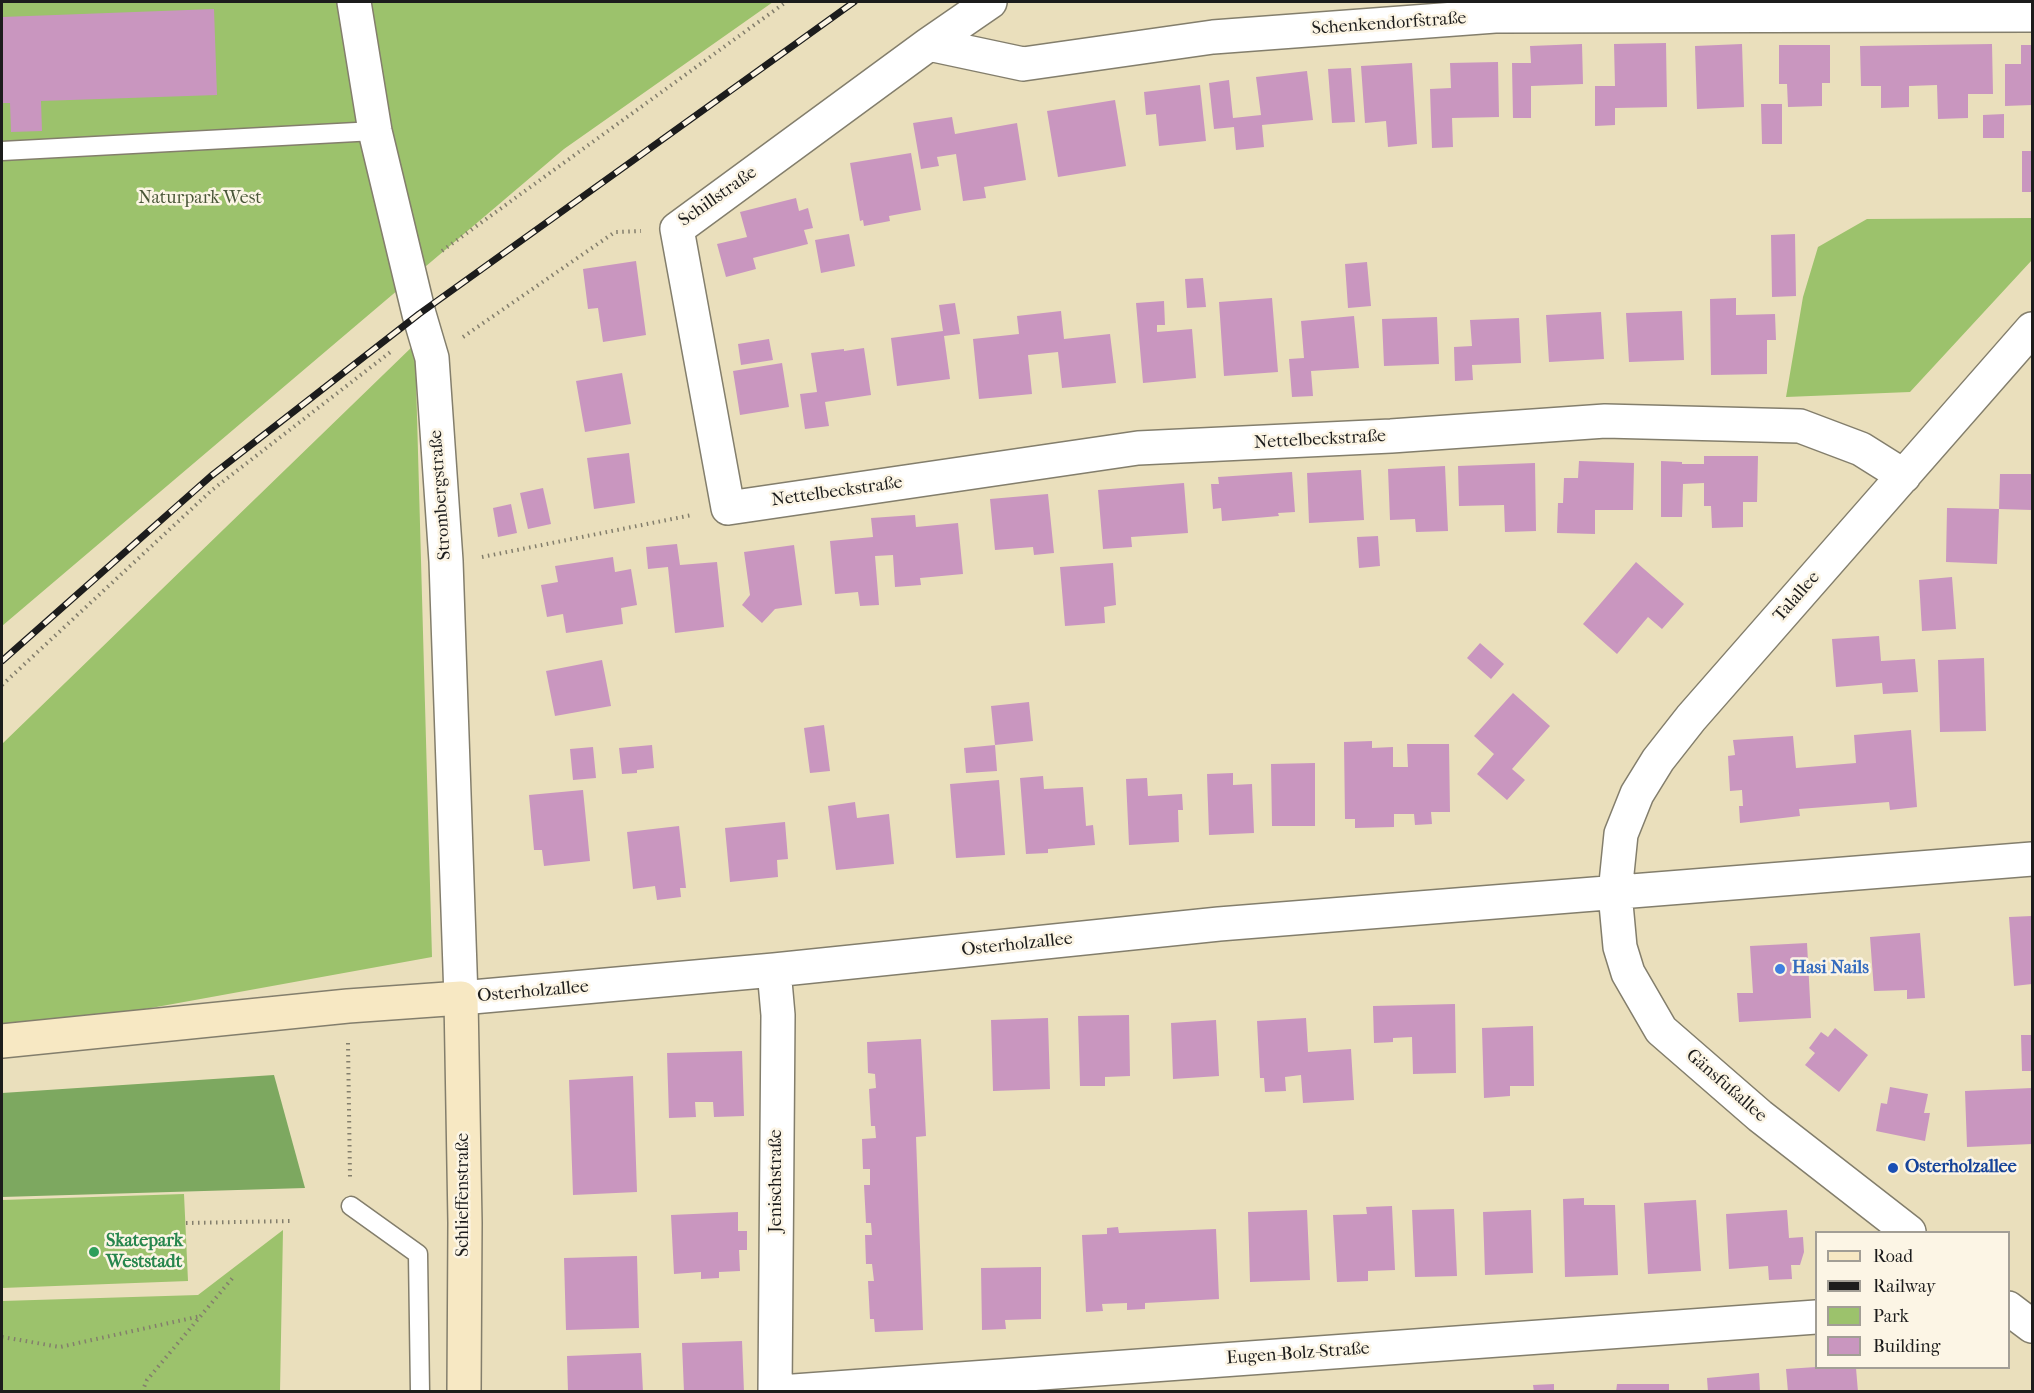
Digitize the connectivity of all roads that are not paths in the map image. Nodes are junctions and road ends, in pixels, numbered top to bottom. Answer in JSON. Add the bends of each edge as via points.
{"nodes":[{"id":1,"x":354,"y":2,"type":"edge"},
{"id":2,"x":990,"y":2,"type":"edge"},
{"id":3,"x":2032,"y":15,"type":"edge"},
{"id":4,"x":929,"y":44,"type":"junction"},
{"id":5,"x":375,"y":131,"type":"junction"},
{"id":6,"x":2,"y":151,"type":"edge"},
{"id":7,"x":2032,"y":329,"type":"edge"},
{"id":8,"x":1904,"y":476,"type":"junction"},
{"id":9,"x":728,"y":508,"type":"joint"},
{"id":10,"x":2032,"y":859,"type":"edge"},
{"id":11,"x":1615,"y":893,"type":"junction"},
{"id":12,"x":774,"y":970,"type":"junction"},
{"id":13,"x":461,"y":998,"type":"junction"},
{"id":14,"x":2,"y":1041,"type":"edge"},
{"id":15,"x":351,"y":1206,"type":"road end"},
{"id":16,"x":1906,"y":1231,"type":"edge"},
{"id":17,"x":2010,"y":1310,"type":"edge"},
{"id":18,"x":1815,"y":1317,"type":"edge"},
{"id":19,"x":2032,"y":1326,"type":"edge"},
{"id":20,"x":420,"y":1392,"type":"edge"},
{"id":21,"x":464,"y":1392,"type":"edge"},
{"id":22,"x":778,"y":1392,"type":"edge"}],
"edges":[{"from":1,"to":5,"type":"street","name":"Strombergstraße"},
{"from":2,"to":4,"type":"street","name":"Schillstraße"},
{"from":3,"to":4,"type":"street","name":"Schenkendorfstraße","via":[[1495,16],[1213,37],[1023,64]]},
{"from":4,"to":9,"type":"street","name":"Schillstraße","via":[[677,229]]},
{"from":5,"to":6,"type":"lane"},
{"from":5,"to":13,"type":"street","name":"Strombergstraße","via":[[432,358],[446,561]]},
{"from":7,"to":8,"type":"street","name":"Talallee"},
{"from":8,"to":9,"type":"street","name":"Nettelbeckstraße","via":[[1861,449],[1800,426],[1605,421],[1138,448]]},
{"from":8,"to":11,"type":"street","name":"Talallee","via":[[1658,760],[1637,794],[1622,834]]},
{"from":10,"to":11,"type":"street","name":"Osterholzallee"},
{"from":11,"to":12,"type":"street","name":"Osterholzallee","via":[[1219,924]]},
{"from":11,"to":16,"type":"street","name":"Gänsfußallee","via":[[1620,947],[1628,973],[1661,1030],[1760,1116]]},
{"from":12,"to":13,"type":"street","name":"Osterholzallee"},
{"from":12,"to":22,"type":"street","name":"Jenischstraße","via":[[778,1015]]},
{"from":13,"to":14,"type":"street","name":"Osterholzallee"},
{"from":13,"to":21,"type":"street","name":"Schlieffenstraße"},
{"from":15,"to":20,"type":"lane","via":[[418,1254]]},
{"from":17,"to":19,"type":"street"},
{"from":18,"to":22,"type":"street","name":"Eugen-Bolz-Straße"}]}
